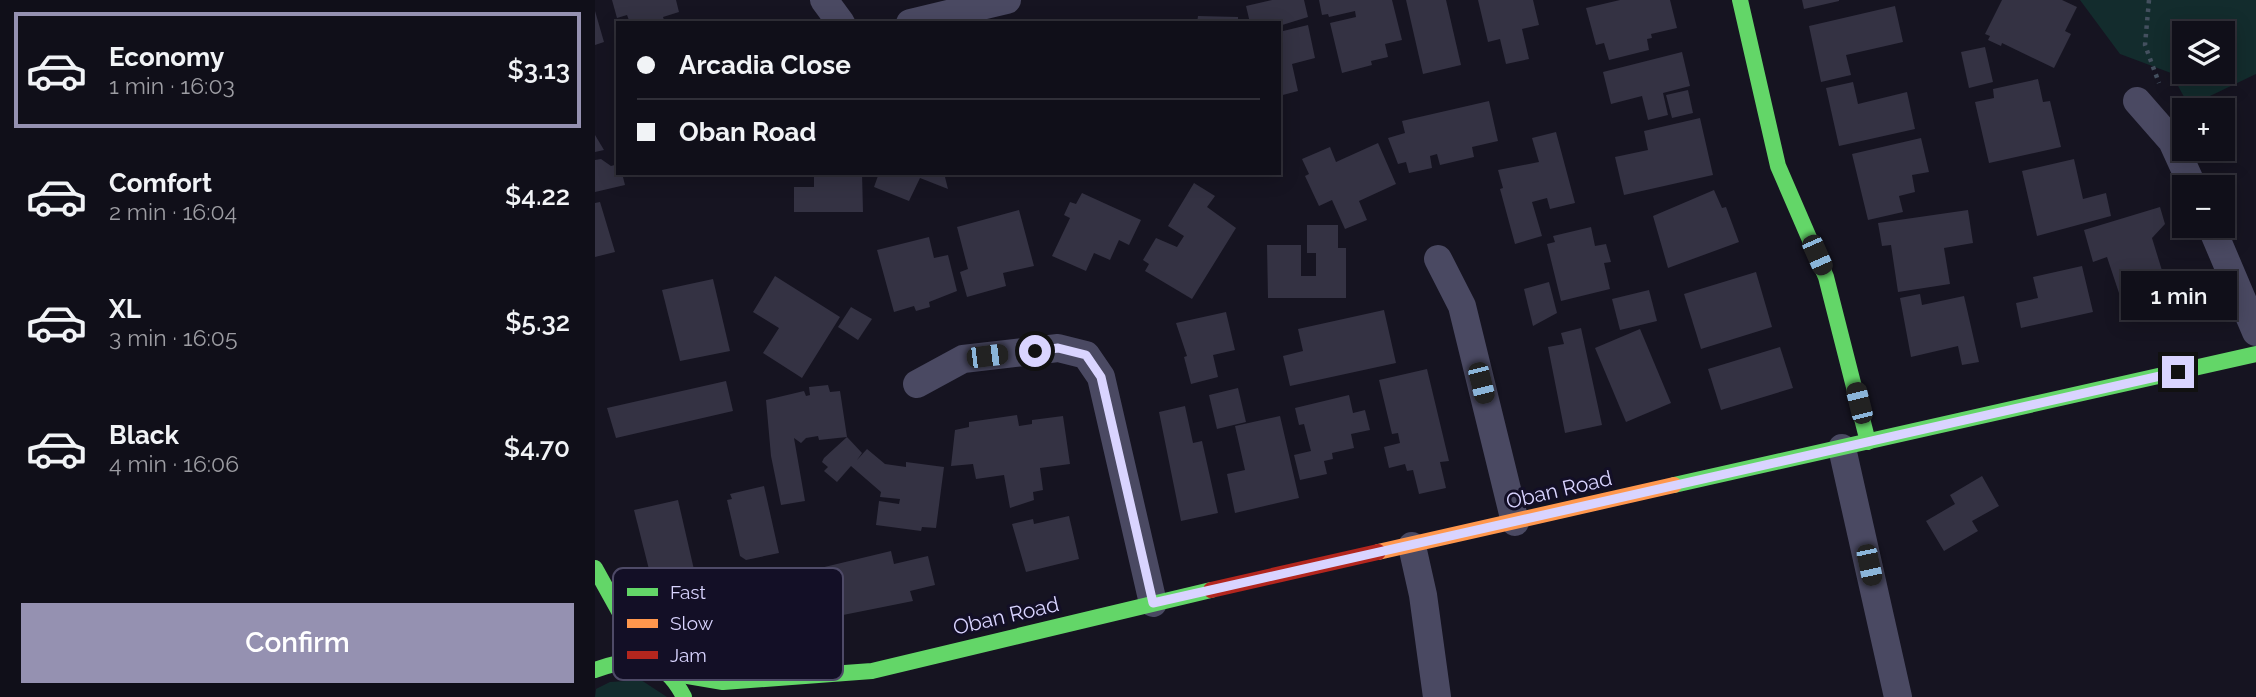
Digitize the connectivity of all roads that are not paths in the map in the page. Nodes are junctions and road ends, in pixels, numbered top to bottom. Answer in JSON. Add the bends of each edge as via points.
{"nodes":[{"id":1,"x":824,"y":0,"type":"edge"},
{"id":2,"x":1007,"y":0,"type":"edge"},
{"id":3,"x":1740,"y":0,"type":"edge"},
{"id":4,"x":840,"y":21,"type":"edge"},
{"id":5,"x":918,"y":21,"type":"edge"},
{"id":6,"x":2137,"y":101,"type":"road end"},
{"id":7,"x":2188,"y":175,"type":"edge"},
{"id":8,"x":2216,"y":238,"type":"edge"},
{"id":9,"x":1438,"y":259,"type":"dead end"},
{"id":10,"x":2256,"y":331,"type":"edge"},
{"id":11,"x":2256,"y":355,"type":"edge"},
{"id":12,"x":917,"y":384,"type":"dead end"},
{"id":13,"x":1855,"y":445,"type":"junction"},
{"id":14,"x":1515,"y":522,"type":"junction"},
{"id":15,"x":1412,"y":546,"type":"junction"},
{"id":16,"x":595,"y":568,"type":"edge"},
{"id":17,"x":1153,"y":603,"type":"junction"},
{"id":18,"x":613,"y":606,"type":"edge"},
{"id":19,"x":613,"y":665,"type":"edge"},
{"id":20,"x":595,"y":670,"type":"edge"},
{"id":21,"x":872,"y":671,"type":"junction"},
{"id":22,"x":843,"y":673,"type":"edge"},
{"id":23,"x":673,"y":680,"type":"edge"},
{"id":24,"x":711,"y":680,"type":"edge"},
{"id":25,"x":750,"y":680,"type":"edge"},
{"id":26,"x":835,"y":690,"type":"dead end"},
{"id":27,"x":684,"y":697,"type":"edge"},
{"id":28,"x":1437,"y":697,"type":"edge"},
{"id":29,"x":1898,"y":697,"type":"edge"}],
"edges":[{"from":1,"to":4,"type":"street"},
{"from":2,"to":5,"type":"street"},
{"from":3,"to":13,"type":"street","via":[[1778,166],[1826,278]]},
{"from":6,"to":7,"type":"street","via":[[2172,141]]},
{"from":8,"to":10,"type":"street"},
{"from":9,"to":14,"type":"street","via":[[1462,306]]},
{"from":11,"to":13,"type":"street","name":"Oban Road"},
{"from":12,"to":17,"type":"street","via":[[963,359],[1058,348],[1086,355],[1101,377]]},
{"from":13,"to":14,"type":"street","name":"Oban Road"},
{"from":13,"to":29,"type":"street"},
{"from":14,"to":15,"type":"street","name":"Oban Road"},
{"from":15,"to":17,"type":"street","name":"Oban Road"},
{"from":15,"to":28,"type":"street","via":[[1426,608]]},
{"from":16,"to":18,"type":"street"},
{"from":17,"to":21,"type":"street","name":"Oban Road"},
{"from":19,"to":20,"type":"street","name":"Oban Road"},
{"from":21,"to":22,"type":"street","name":"Oban Road"},
{"from":21,"to":26,"type":"street","name":"Oban Road"},
{"from":23,"to":27,"type":"street"},
{"from":24,"to":25,"type":"street","name":"Oban Road"}]}
